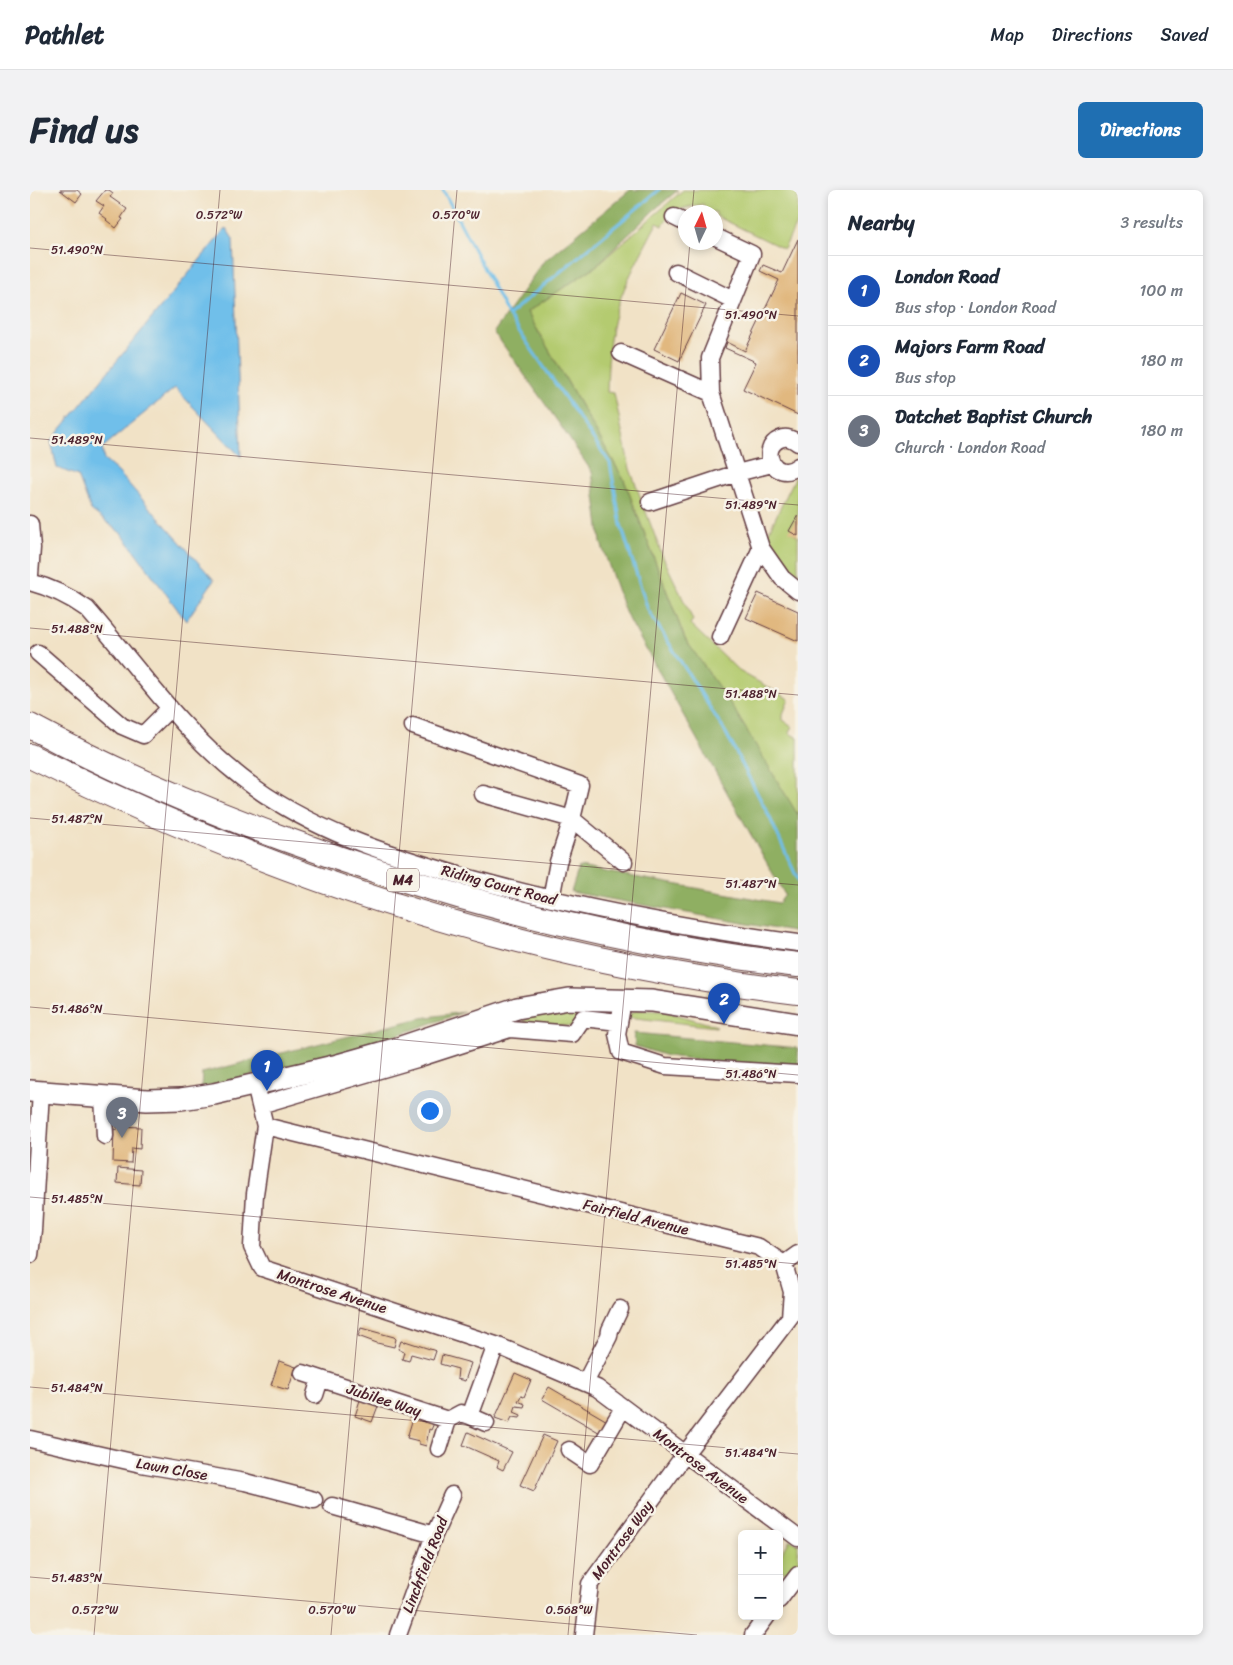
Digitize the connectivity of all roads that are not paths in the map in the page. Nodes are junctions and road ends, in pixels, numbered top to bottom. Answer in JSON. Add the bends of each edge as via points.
{"nodes":[{"id":1,"x":723,"y":240,"type":"edge"},
{"id":2,"x":676,"y":272,"type":"dead end"},
{"id":3,"x":733,"y":300,"type":"junction"},
{"id":4,"x":621,"y":353,"type":"dead end"},
{"id":5,"x":710,"y":393,"type":"junction"},
{"id":6,"x":798,"y":443,"type":"edge"},
{"id":7,"x":772,"y":464,"type":"junction"},
{"id":8,"x":798,"y":466,"type":"edge"},
{"id":9,"x":736,"y":473,"type":"junction"},
{"id":10,"x":650,"y":502,"type":"dead end"},
{"id":11,"x":30,"y":524,"type":"edge"},
{"id":12,"x":761,"y":548,"type":"junction"},
{"id":13,"x":30,"y":575,"type":"edge"},
{"id":14,"x":30,"y":582,"type":"edge"},
{"id":15,"x":798,"y":591,"type":"edge"},
{"id":16,"x":720,"y":637,"type":"dead end"},
{"id":17,"x":38,"y":653,"type":"dead end"},
{"id":18,"x":170,"y":708,"type":"junction"},
{"id":19,"x":30,"y":726,"type":"edge"},
{"id":20,"x":413,"y":726,"type":"dead end"},
{"id":21,"x":30,"y":756,"type":"edge"},
{"id":22,"x":483,"y":794,"type":"dead end"},
{"id":23,"x":572,"y":819,"type":"junction"},
{"id":24,"x":624,"y":862,"type":"dead end"},
{"id":25,"x":551,"y":899,"type":"junction"},
{"id":26,"x":798,"y":943,"type":"edge"},
{"id":27,"x":798,"y":965,"type":"edge"},
{"id":28,"x":798,"y":992,"type":"edge"},
{"id":29,"x":624,"y":1000,"type":"junction"},
{"id":30,"x":619,"y":1022,"type":"junction"},
{"id":31,"x":798,"y":1024,"type":"edge"},
{"id":32,"x":798,"y":1074,"type":"edge"},
{"id":33,"x":35,"y":1091,"type":"edge"},
{"id":34,"x":257,"y":1095,"type":"junction"},
{"id":35,"x":103,"y":1096,"type":"junction"},
{"id":36,"x":265,"y":1126,"type":"junction"},
{"id":37,"x":104,"y":1136,"type":"dead end"},
{"id":38,"x":798,"y":1254,"type":"edge"},
{"id":39,"x":30,"y":1255,"type":"edge"},
{"id":40,"x":784,"y":1264,"type":"junction"},
{"id":41,"x":620,"y":1309,"type":"dead end"},
{"id":42,"x":496,"y":1344,"type":"junction"},
{"id":43,"x":303,"y":1373,"type":"dead end"},
{"id":44,"x":320,"y":1379,"type":"junction"},
{"id":45,"x":585,"y":1383,"type":"junction"},
{"id":46,"x":315,"y":1395,"type":"dead end"},
{"id":47,"x":623,"y":1408,"type":"junction"},
{"id":48,"x":460,"y":1416,"type":"junction"},
{"id":49,"x":486,"y":1423,"type":"dead end"},
{"id":50,"x":30,"y":1439,"type":"edge"},
{"id":51,"x":439,"y":1450,"type":"dead end"},
{"id":52,"x":569,"y":1450,"type":"dead end"},
{"id":53,"x":685,"y":1454,"type":"junction"},
{"id":54,"x":452,"y":1495,"type":"dead end"},
{"id":55,"x":314,"y":1500,"type":"dead end"},
{"id":56,"x":332,"y":1506,"type":"dead end"},
{"id":57,"x":434,"y":1535,"type":"junction"},
{"id":58,"x":798,"y":1538,"type":"edge"},
{"id":59,"x":798,"y":1575,"type":"edge"},
{"id":60,"x":783,"y":1595,"type":"edge"},
{"id":61,"x":764,"y":1620,"type":"edge"},
{"id":62,"x":398,"y":1635,"type":"edge"},
{"id":63,"x":584,"y":1635,"type":"edge"},
{"id":64,"x":753,"y":1635,"type":"edge"}],
"edges":[{"from":1,"to":3,"type":"street","via":[[752,254]]},
{"from":2,"to":3,"type":"street"},
{"from":3,"to":5,"type":"street","via":[[710,358]]},
{"from":4,"to":5,"type":"street"},
{"from":5,"to":9,"type":"street"},
{"from":6,"to":7,"type":"street","via":[[783,438],[774,443],[769,453]]},
{"from":7,"to":8,"type":"street","via":[[786,471]]},
{"from":7,"to":9,"type":"street"},
{"from":9,"to":10,"type":"street"},
{"from":9,"to":12,"type":"street"},
{"from":11,"to":13,"type":"street"},
{"from":12,"to":15,"type":"street","via":[[782,578]]},
{"from":12,"to":16,"type":"street"},
{"from":14,"to":18,"type":"street","name":"Riding Court Road","via":[[70,596],[87,609]]},
{"from":17,"to":18,"type":"street","via":[[122,726],[143,736]]},
{"from":18,"to":25,"type":"street","name":"Riding Court Road","via":[[212,754],[241,778],[302,817],[390,854]]},
{"from":19,"to":27,"type":"highway","number":"M4","via":[[212,811],[442,893],[640,941]]},
{"from":20,"to":23,"type":"street","via":[[580,785]]},
{"from":21,"to":28,"type":"highway","number":"M4","via":[[137,808],[244,853],[424,914],[627,965]]},
{"from":22,"to":23,"type":"street"},
{"from":23,"to":24,"type":"street"},
{"from":23,"to":25,"type":"street","via":[[558,862]]},
{"from":25,"to":26,"type":"street","name":"Riding Court Road","via":[[716,932]]},
{"from":29,"to":30,"type":"street"},
{"from":29,"to":31,"type":"main road","via":[[652,1001]]},
{"from":29,"to":34,"type":"main road","via":[[569,999],[517,1008],[334,1066]]},
{"from":30,"to":32,"type":"street","via":[[617,1034],[621,1052],[664,1066]]},
{"from":30,"to":34,"type":"street","via":[[584,1018],[572,1034],[510,1028],[417,1059]]},
{"from":33,"to":35,"type":"main road"},
{"from":33,"to":39,"type":"street"},
{"from":34,"to":35,"type":"main road","via":[[214,1094],[148,1100]]},
{"from":34,"to":36,"type":"street","name":"Montrose Avenue"},
{"from":35,"to":37,"type":"street"},
{"from":36,"to":40,"type":"street","name":"Fairfield Avenue","via":[[759,1248]]},
{"from":36,"to":42,"type":"street","name":"Montrose Avenue","via":[[255,1194],[252,1247],[262,1268]]},
{"from":38,"to":40,"type":"street"},
{"from":40,"to":53,"type":"street","via":[[792,1292],[790,1317]]},
{"from":41,"to":45,"type":"street"},
{"from":42,"to":45,"type":"street","name":"Montrose Avenue"},
{"from":42,"to":48,"type":"street"},
{"from":43,"to":44,"type":"street","name":"Jubilee Way"},
{"from":44,"to":46,"type":"street"},
{"from":44,"to":48,"type":"street","name":"Jubilee Way"},
{"from":45,"to":47,"type":"street","name":"Montrose Avenue"},
{"from":47,"to":52,"type":"street","via":[[590,1464]]},
{"from":47,"to":53,"type":"street","name":"Montrose Avenue"},
{"from":48,"to":49,"type":"street"},
{"from":48,"to":51,"type":"street"},
{"from":50,"to":55,"type":"street","name":"Lawn Close","via":[[142,1464],[245,1482]]},
{"from":53,"to":58,"type":"street","name":"Montrose Avenue"},
{"from":53,"to":63,"type":"street","name":"Montrose Way","via":[[590,1584]]},
{"from":54,"to":57,"type":"street","name":"Linchfield Road"},
{"from":56,"to":57,"type":"street"},
{"from":57,"to":62,"type":"street","name":"Linchfield Road"},
{"from":59,"to":60,"type":"street"},
{"from":61,"to":64,"type":"street"}]}
